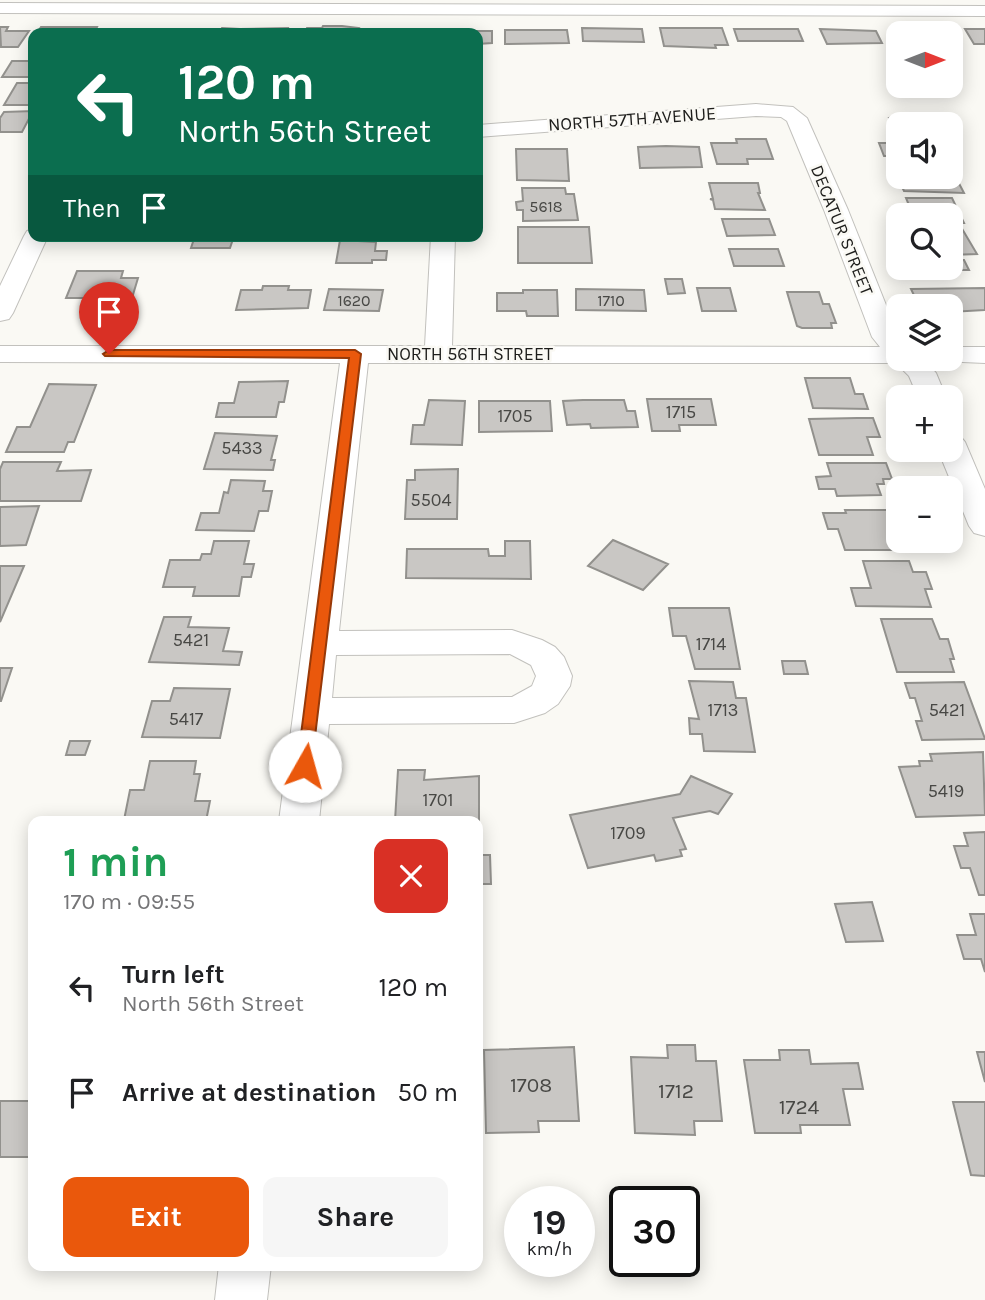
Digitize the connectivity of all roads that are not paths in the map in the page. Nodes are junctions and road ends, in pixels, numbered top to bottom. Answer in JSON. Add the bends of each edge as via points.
{"nodes":[{"id":1,"x":0,"y":8,"type":"edge"},
{"id":2,"x":144,"y":9,"type":"junction"},
{"id":3,"x":985,"y":11,"type":"edge"},
{"id":4,"x":134,"y":28,"type":"edge"},
{"id":5,"x":786,"y":111,"type":"joint"},
{"id":6,"x":483,"y":131,"type":"edge"},
{"id":7,"x":33,"y":242,"type":"edge"},
{"id":8,"x":443,"y":242,"type":"edge"},
{"id":9,"x":0,"y":313,"type":"edge"},
{"id":10,"x":886,"y":338,"type":"edge"},
{"id":11,"x":886,"y":352,"type":"edge"},
{"id":12,"x":0,"y":354,"type":"edge"},
{"id":13,"x":355,"y":354,"type":"junction"},
{"id":14,"x":438,"y":354,"type":"junction"},
{"id":15,"x":963,"y":355,"type":"edge"},
{"id":16,"x":985,"y":355,"type":"edge"},
{"id":17,"x":958,"y":462,"type":"edge"},
{"id":18,"x":985,"y":526,"type":"edge"},
{"id":19,"x":320,"y":643,"type":"junction"},
{"id":20,"x":312,"y":711,"type":"junction"},
{"id":21,"x":300,"y":816,"type":"edge"},
{"id":22,"x":244,"y":1271,"type":"edge"},
{"id":23,"x":241,"y":1300,"type":"edge"}],
"edges":[{"from":1,"to":2,"type":"street"},
{"from":2,"to":3,"type":"street"},
{"from":2,"to":4,"type":"street"},
{"from":5,"to":6,"type":"street","name":"NORTH 57TH AVENUE"},
{"from":5,"to":10,"type":"street","name":"DECATUR STREET","via":[[796,118]]},
{"from":7,"to":9,"type":"street"},
{"from":8,"to":14,"type":"street"},
{"from":11,"to":14,"type":"street","name":"NORTH 56TH STREET"},
{"from":12,"to":13,"type":"street","name":"NORTH 56TH STREET"},
{"from":13,"to":14,"type":"street","name":"NORTH 56TH STREET"},
{"from":13,"to":19,"type":"street"},
{"from":15,"to":16,"type":"street"},
{"from":17,"to":18,"type":"street"},
{"from":19,"to":20,"type":"street"},
{"from":19,"to":20,"type":"street","via":[[512,642],[545,655],[554,667],[554,685],[533,705],[514,710]]},
{"from":20,"to":21,"type":"street"},
{"from":22,"to":23,"type":"street"}]}
